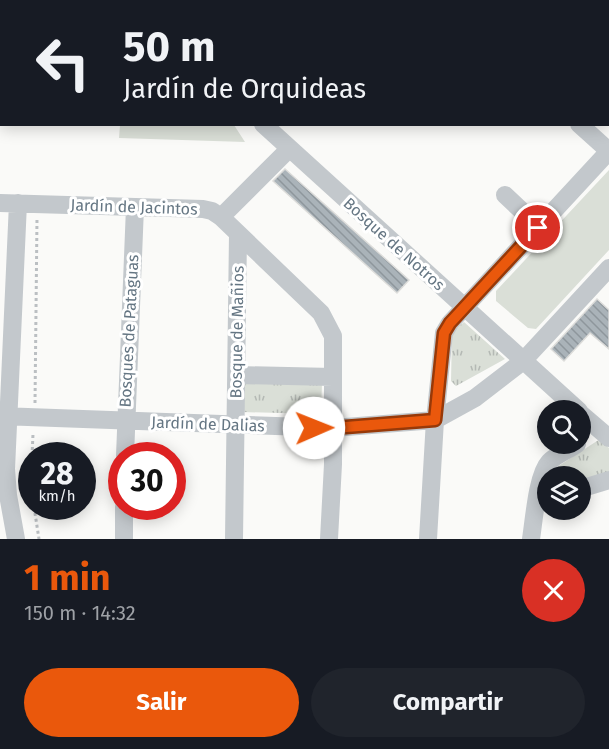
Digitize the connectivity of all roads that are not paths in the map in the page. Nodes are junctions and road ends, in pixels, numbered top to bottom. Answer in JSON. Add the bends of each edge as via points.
{"nodes":[{"id":1,"x":264,"y":126,"type":"edge"},
{"id":2,"x":581,"y":126,"type":"edge"},
{"id":3,"x":290,"y":149,"type":"junction"},
{"id":4,"x":609,"y":151,"type":"edge"},
{"id":5,"x":505,"y":195,"type":"dead end"},
{"id":6,"x":9,"y":203,"type":"edge"},
{"id":7,"x":135,"y":207,"type":"junction"},
{"id":8,"x":221,"y":217,"type":"junction"},
{"id":9,"x":538,"y":228,"type":"junction"},
{"id":10,"x":238,"y":234,"type":"junction"},
{"id":11,"x":606,"y":277,"type":"edge"},
{"id":12,"x":465,"y":308,"type":"junction"},
{"id":13,"x":524,"y":361,"type":"junction"},
{"id":14,"x":237,"y":375,"type":"junction"},
{"id":15,"x":333,"y":377,"type":"junction"},
{"id":16,"x":567,"y":400,"type":"edge"},
{"id":17,"x":4,"y":416,"type":"edge"},
{"id":18,"x":435,"y":420,"type":"junction"},
{"id":19,"x":125,"y":421,"type":"junction"},
{"id":20,"x":591,"y":422,"type":"edge"},
{"id":21,"x":236,"y":426,"type":"junction"},
{"id":22,"x":333,"y":428,"type":"junction"},
{"id":23,"x":603,"y":433,"type":"edge"},
{"id":24,"x":125,"y":442,"type":"edge"},
{"id":25,"x":561,"y":454,"type":"edge"},
{"id":26,"x":547,"y":466,"type":"edge"},
{"id":27,"x":609,"y":480,"type":"edge"},
{"id":28,"x":591,"y":486,"type":"edge"},
{"id":29,"x":537,"y":518,"type":"edge"},
{"id":30,"x":124,"y":520,"type":"edge"},
{"id":31,"x":16,"y":539,"type":"edge"},
{"id":32,"x":124,"y":539,"type":"edge"},
{"id":33,"x":234,"y":539,"type":"edge"},
{"id":34,"x":329,"y":539,"type":"edge"},
{"id":35,"x":428,"y":539,"type":"edge"},
{"id":36,"x":531,"y":539,"type":"edge"}],
"edges":[{"from":1,"to":3,"type":"street","name":"Bosque de Notros"},
{"from":2,"to":4,"type":"street"},
{"from":3,"to":8,"type":"street"},
{"from":3,"to":12,"type":"street","name":"Bosque de Notros"},
{"from":4,"to":9,"type":"street"},
{"from":5,"to":9,"type":"street"},
{"from":6,"to":7,"type":"street","name":"Jardín de Jacintos"},
{"from":6,"to":17,"type":"street"},
{"from":7,"to":8,"type":"street","name":"Jardín de Jacintos","via":[[203,209]]},
{"from":7,"to":19,"type":"street","name":"Bosques de Pataguas"},
{"from":8,"to":10,"type":"street","name":"Jardín de Jacintos"},
{"from":9,"to":12,"type":"street"},
{"from":10,"to":14,"type":"street","name":"Bosque de Mañios"},
{"from":10,"to":15,"type":"street","name":"Jardín de Jacintos","via":[[321,313],[333,336]]},
{"from":11,"to":13,"type":"street","name":"Jardín de Dalias"},
{"from":12,"to":13,"type":"street","name":"Bosque de Notros"},
{"from":12,"to":18,"type":"street","via":[[444,333]]},
{"from":13,"to":16,"type":"street","name":"Bosque de Notros"},
{"from":13,"to":18,"type":"street","name":"Jardín de Dalias","via":[[475,398]]},
{"from":14,"to":15,"type":"street"},
{"from":14,"to":21,"type":"street","name":"Bosque de Mañios"},
{"from":15,"to":22,"type":"street"},
{"from":17,"to":19,"type":"street","name":"Jardín de Dalias"},
{"from":17,"to":31,"type":"street","via":[[8,495]]},
{"from":18,"to":22,"type":"street","name":"Jardín de Dalias"},
{"from":18,"to":35,"type":"street"},
{"from":19,"to":21,"type":"street","name":"Jardín de Dalias"},
{"from":19,"to":24,"type":"street","name":"Bosques de Pataguas"},
{"from":20,"to":23,"type":"street","name":"Bosque de Notros"},
{"from":21,"to":22,"type":"street","name":"Jardín de Dalias"},
{"from":21,"to":33,"type":"street","name":"Bosque de Mañios"},
{"from":22,"to":34,"type":"street"},
{"from":25,"to":26,"type":"street"},
{"from":27,"to":28,"type":"street"},
{"from":29,"to":36,"type":"street"},
{"from":30,"to":32,"type":"street"}]}
